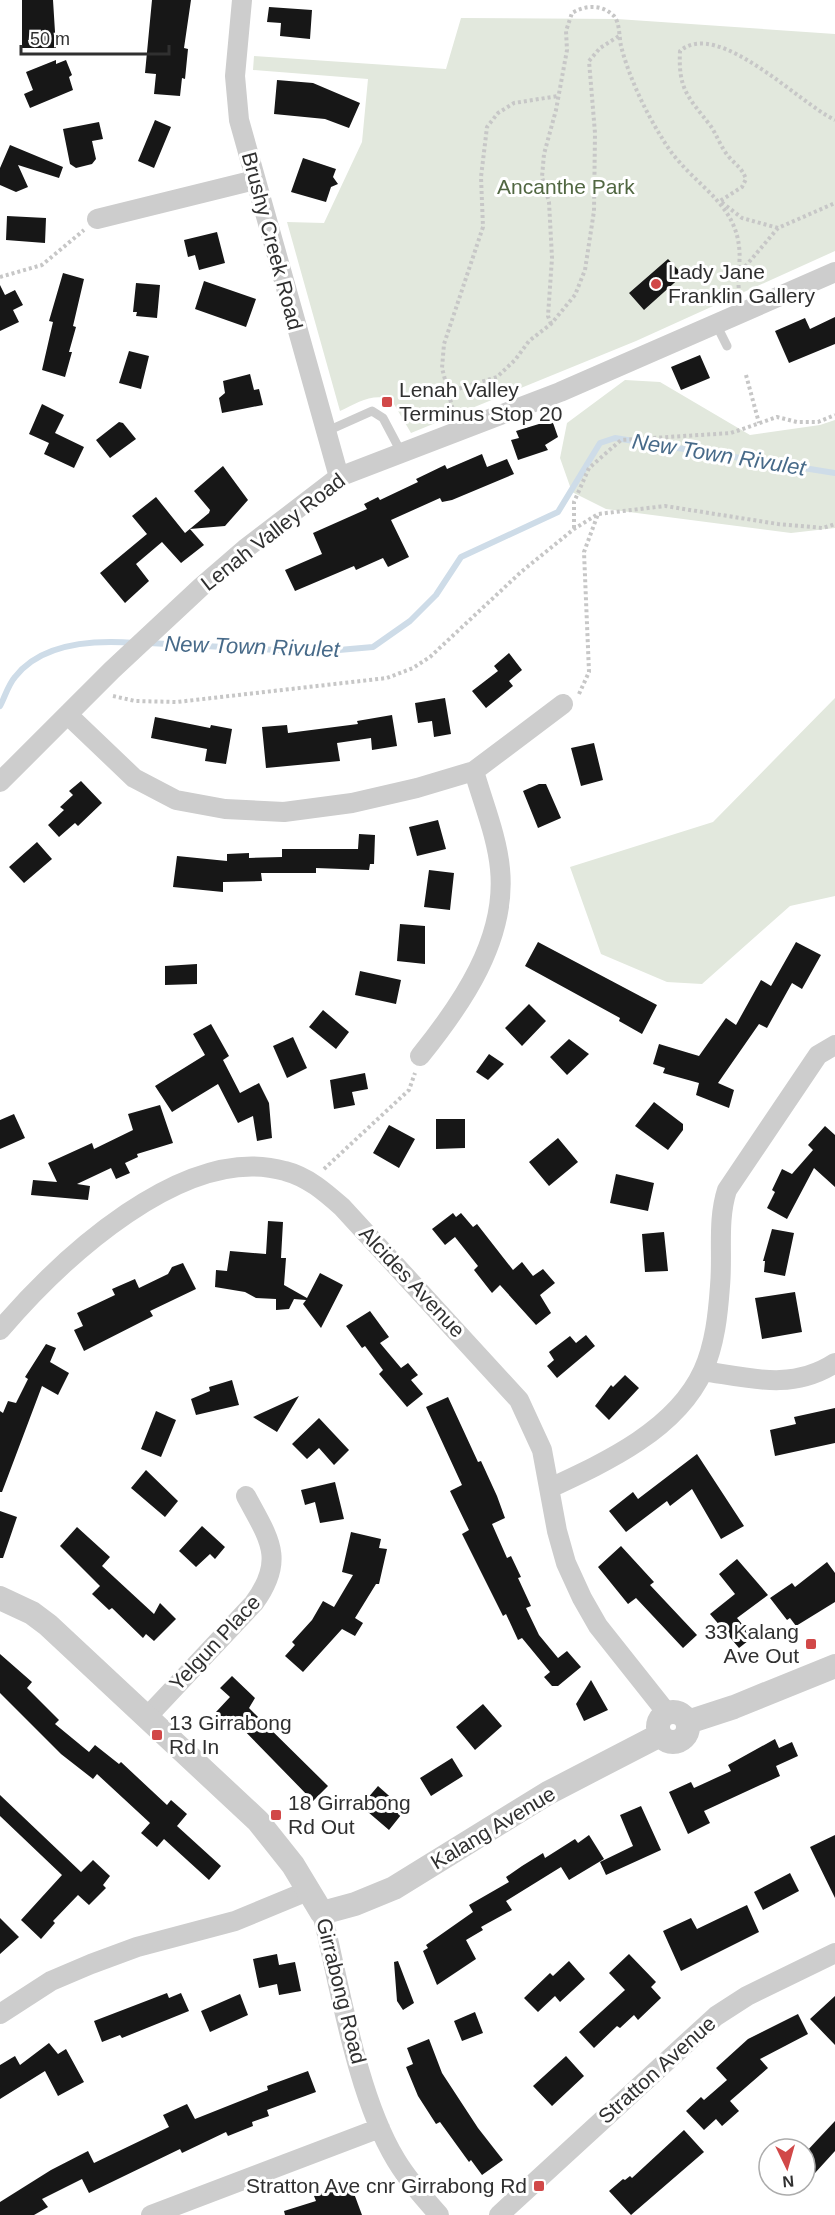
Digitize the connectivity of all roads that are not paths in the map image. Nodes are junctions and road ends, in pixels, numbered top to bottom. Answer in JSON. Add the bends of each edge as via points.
{"nodes":[{"id":1,"x":242,"y":0,"type":"edge"},
{"id":2,"x":255,"y":180,"type":"junction"},
{"id":3,"x":97,"y":219,"type":"road end"},
{"id":4,"x":835,"y":272,"type":"edge"},
{"id":5,"x":716,"y":323,"type":"junction"},
{"id":6,"x":727,"y":346,"type":"dead end"},
{"id":7,"x":325,"y":432,"type":"junction"},
{"id":8,"x":401,"y":452,"type":"junction"},
{"id":9,"x":339,"y":477,"type":"junction"},
{"id":10,"x":563,"y":704,"type":"road end"},
{"id":11,"x":68,"y":714,"type":"junction"},
{"id":12,"x":474,"y":771,"type":"junction"},
{"id":13,"x":0,"y":782,"type":"edge"},
{"id":14,"x":835,"y":1045,"type":"edge"},
{"id":15,"x":420,"y":1056,"type":"road end"},
{"id":16,"x":0,"y":1330,"type":"edge"},
{"id":17,"x":835,"y":1363,"type":"edge"},
{"id":18,"x":703,"y":1371,"type":"junction"},
{"id":19,"x":550,"y":1488,"type":"junction"},
{"id":20,"x":246,"y":1496,"type":"dead end"},
{"id":21,"x":0,"y":1598,"type":"edge"},
{"id":22,"x":835,"y":1666,"type":"edge"},
{"id":23,"x":146,"y":1718,"type":"junction"},
{"id":24,"x":672,"y":1723,"type":"junction"},
{"id":25,"x":310,"y":1890,"type":"junction"},
{"id":26,"x":322,"y":1913,"type":"junction"},
{"id":27,"x":835,"y":1953,"type":"edge"},
{"id":28,"x":0,"y":2014,"type":"edge"},
{"id":29,"x":380,"y":2128,"type":"junction"},
{"id":30,"x":151,"y":2215,"type":"edge"},
{"id":31,"x":439,"y":2215,"type":"edge"},
{"id":32,"x":499,"y":2215,"type":"edge"}],
"edges":[{"from":1,"to":2,"type":"street","name":"Brushy Creek Road","via":[[235,96]]},
{"from":2,"to":3,"type":"street"},
{"from":2,"to":7,"type":"street","name":"Brushy Creek Road"},
{"from":4,"to":5,"type":"street","name":"Lenah Valley Road"},
{"from":5,"to":6,"type":"lane"},
{"from":5,"to":8,"type":"street","name":"Lenah Valley Road","via":[[560,392]]},
{"from":7,"to":8,"type":"lane","via":[[372,411],[383,418]]},
{"from":7,"to":9,"type":"street","name":"Brushy Creek Road"},
{"from":8,"to":9,"type":"street","name":"Lenah Valley Road"},
{"from":9,"to":11,"type":"street","name":"Lenah Valley Road","via":[[245,549]]},
{"from":10,"to":12,"type":"street"},
{"from":11,"to":12,"type":"street","via":[[134,778],[176,800],[225,809],[284,812],[352,803]]},
{"from":11,"to":13,"type":"street","name":"Lenah Valley Road"},
{"from":12,"to":15,"type":"street","via":[[500,868],[498,913],[467,993]]},
{"from":14,"to":18,"type":"street","via":[[818,1055],[726,1190],[714,1340]]},
{"from":16,"to":19,"type":"street","name":"Alcides Avenue","via":[[61,1267],[151,1199],[223,1168],[248,1165],[283,1170],[310,1181],[342,1207],[519,1400],[542,1450]]},
{"from":17,"to":18,"type":"street","via":[[807,1378],[790,1380]]},
{"from":18,"to":19,"type":"street","via":[[672,1413],[651,1431],[594,1467]]},
{"from":19,"to":24,"type":"street","name":"Alcides Avenue","via":[[566,1563],[582,1598],[598,1626]]},
{"from":20,"to":23,"type":"street","name":"Yelgun Place","via":[[272,1553],[268,1585]]},
{"from":21,"to":23,"type":"street","name":"Girrabong Road","via":[[48,1625]]},
{"from":22,"to":24,"type":"street","name":"Kalang Avenue","via":[[734,1707]]},
{"from":23,"to":25,"type":"street","name":"Girrabong Road","via":[[258,1821]]},
{"from":24,"to":26,"type":"street","name":"Kalang Avenue","via":[[548,1793],[394,1888]]},
{"from":25,"to":26,"type":"street","name":"Girrabong Road"},
{"from":25,"to":28,"type":"street","via":[[235,1921],[137,1947],[91,1964],[51,1981]]},
{"from":26,"to":29,"type":"street","name":"Girrabong Road","via":[[359,2066]]},
{"from":27,"to":32,"type":"street","name":"Stratton Avenue","via":[[747,1995],[716,2016]]},
{"from":29,"to":30,"type":"street"},
{"from":29,"to":31,"type":"street","name":"Girrabong Road","via":[[413,2186]]}]}
